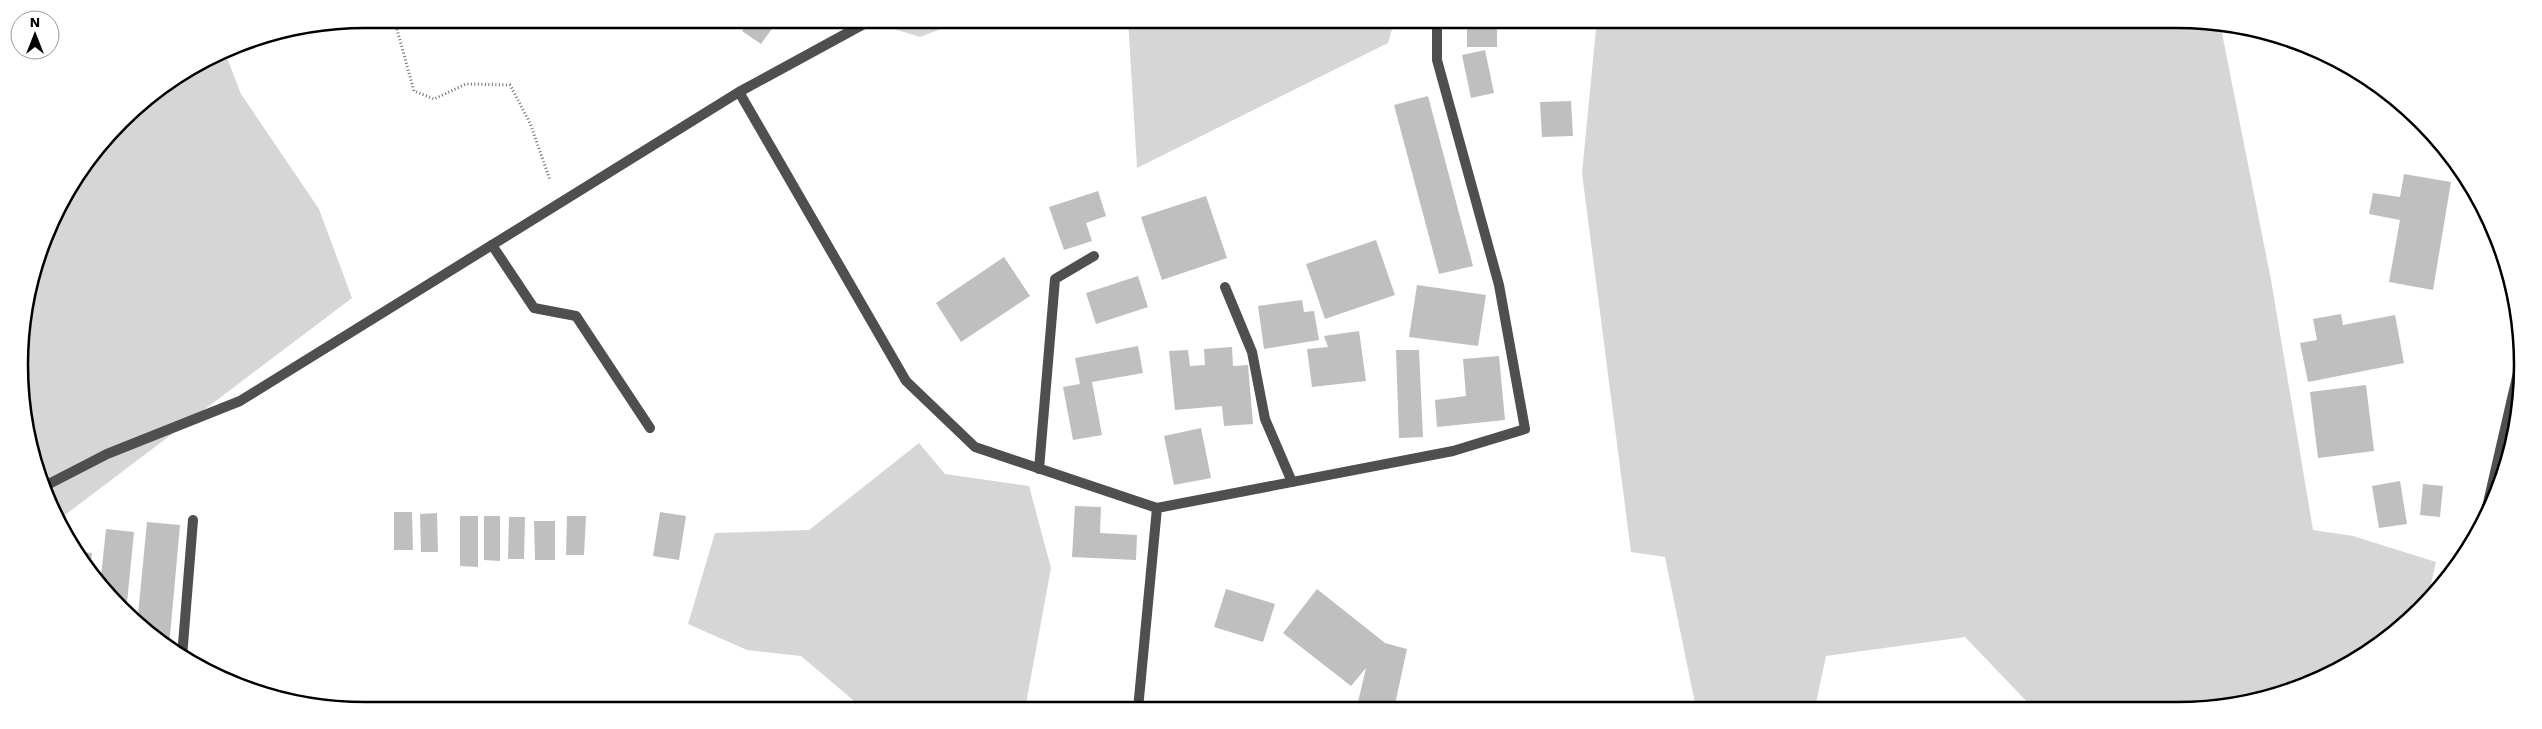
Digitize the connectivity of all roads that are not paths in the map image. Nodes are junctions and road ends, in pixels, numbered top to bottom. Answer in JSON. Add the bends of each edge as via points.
{"nodes":[{"id":1,"x":856,"y":28,"type":"edge"},
{"id":2,"x":1437,"y":28,"type":"edge"},
{"id":3,"x":739,"y":92,"type":"junction"},
{"id":4,"x":492,"y":246,"type":"junction"},
{"id":5,"x":1094,"y":256,"type":"dead end"},
{"id":6,"x":1225,"y":287,"type":"dead end"},
{"id":7,"x":2514,"y":390,"type":"edge"},
{"id":8,"x":650,"y":428,"type":"dead end"},
{"id":9,"x":1039,"y":469,"type":"junction"},
{"id":10,"x":1292,"y":482,"type":"junction"},
{"id":11,"x":49,"y":483,"type":"edge"},
{"id":12,"x":2492,"y":486,"type":"edge"},
{"id":13,"x":1156,"y":508,"type":"junction"},
{"id":14,"x":193,"y":520,"type":"dead end"},
{"id":15,"x":183,"y":648,"type":"edge"},
{"id":16,"x":1139,"y":702,"type":"edge"}],
"edges":[{"from":1,"to":3,"type":"street"},
{"from":2,"to":10,"type":"street","via":[[1437,60],[1499,285],[1525,429],[1453,451]]},
{"from":3,"to":4,"type":"street"},
{"from":3,"to":9,"type":"street","via":[[906,381],[975,447]]},
{"from":4,"to":8,"type":"street","via":[[534,308],[576,316]]},
{"from":4,"to":11,"type":"street","via":[[240,401],[107,454]]},
{"from":5,"to":9,"type":"street","via":[[1055,279]]},
{"from":6,"to":10,"type":"street","via":[[1252,352],[1265,419]]},
{"from":7,"to":12,"type":"street"},
{"from":9,"to":13,"type":"street"},
{"from":10,"to":13,"type":"street"},
{"from":13,"to":16,"type":"street"},
{"from":14,"to":15,"type":"street"}]}
